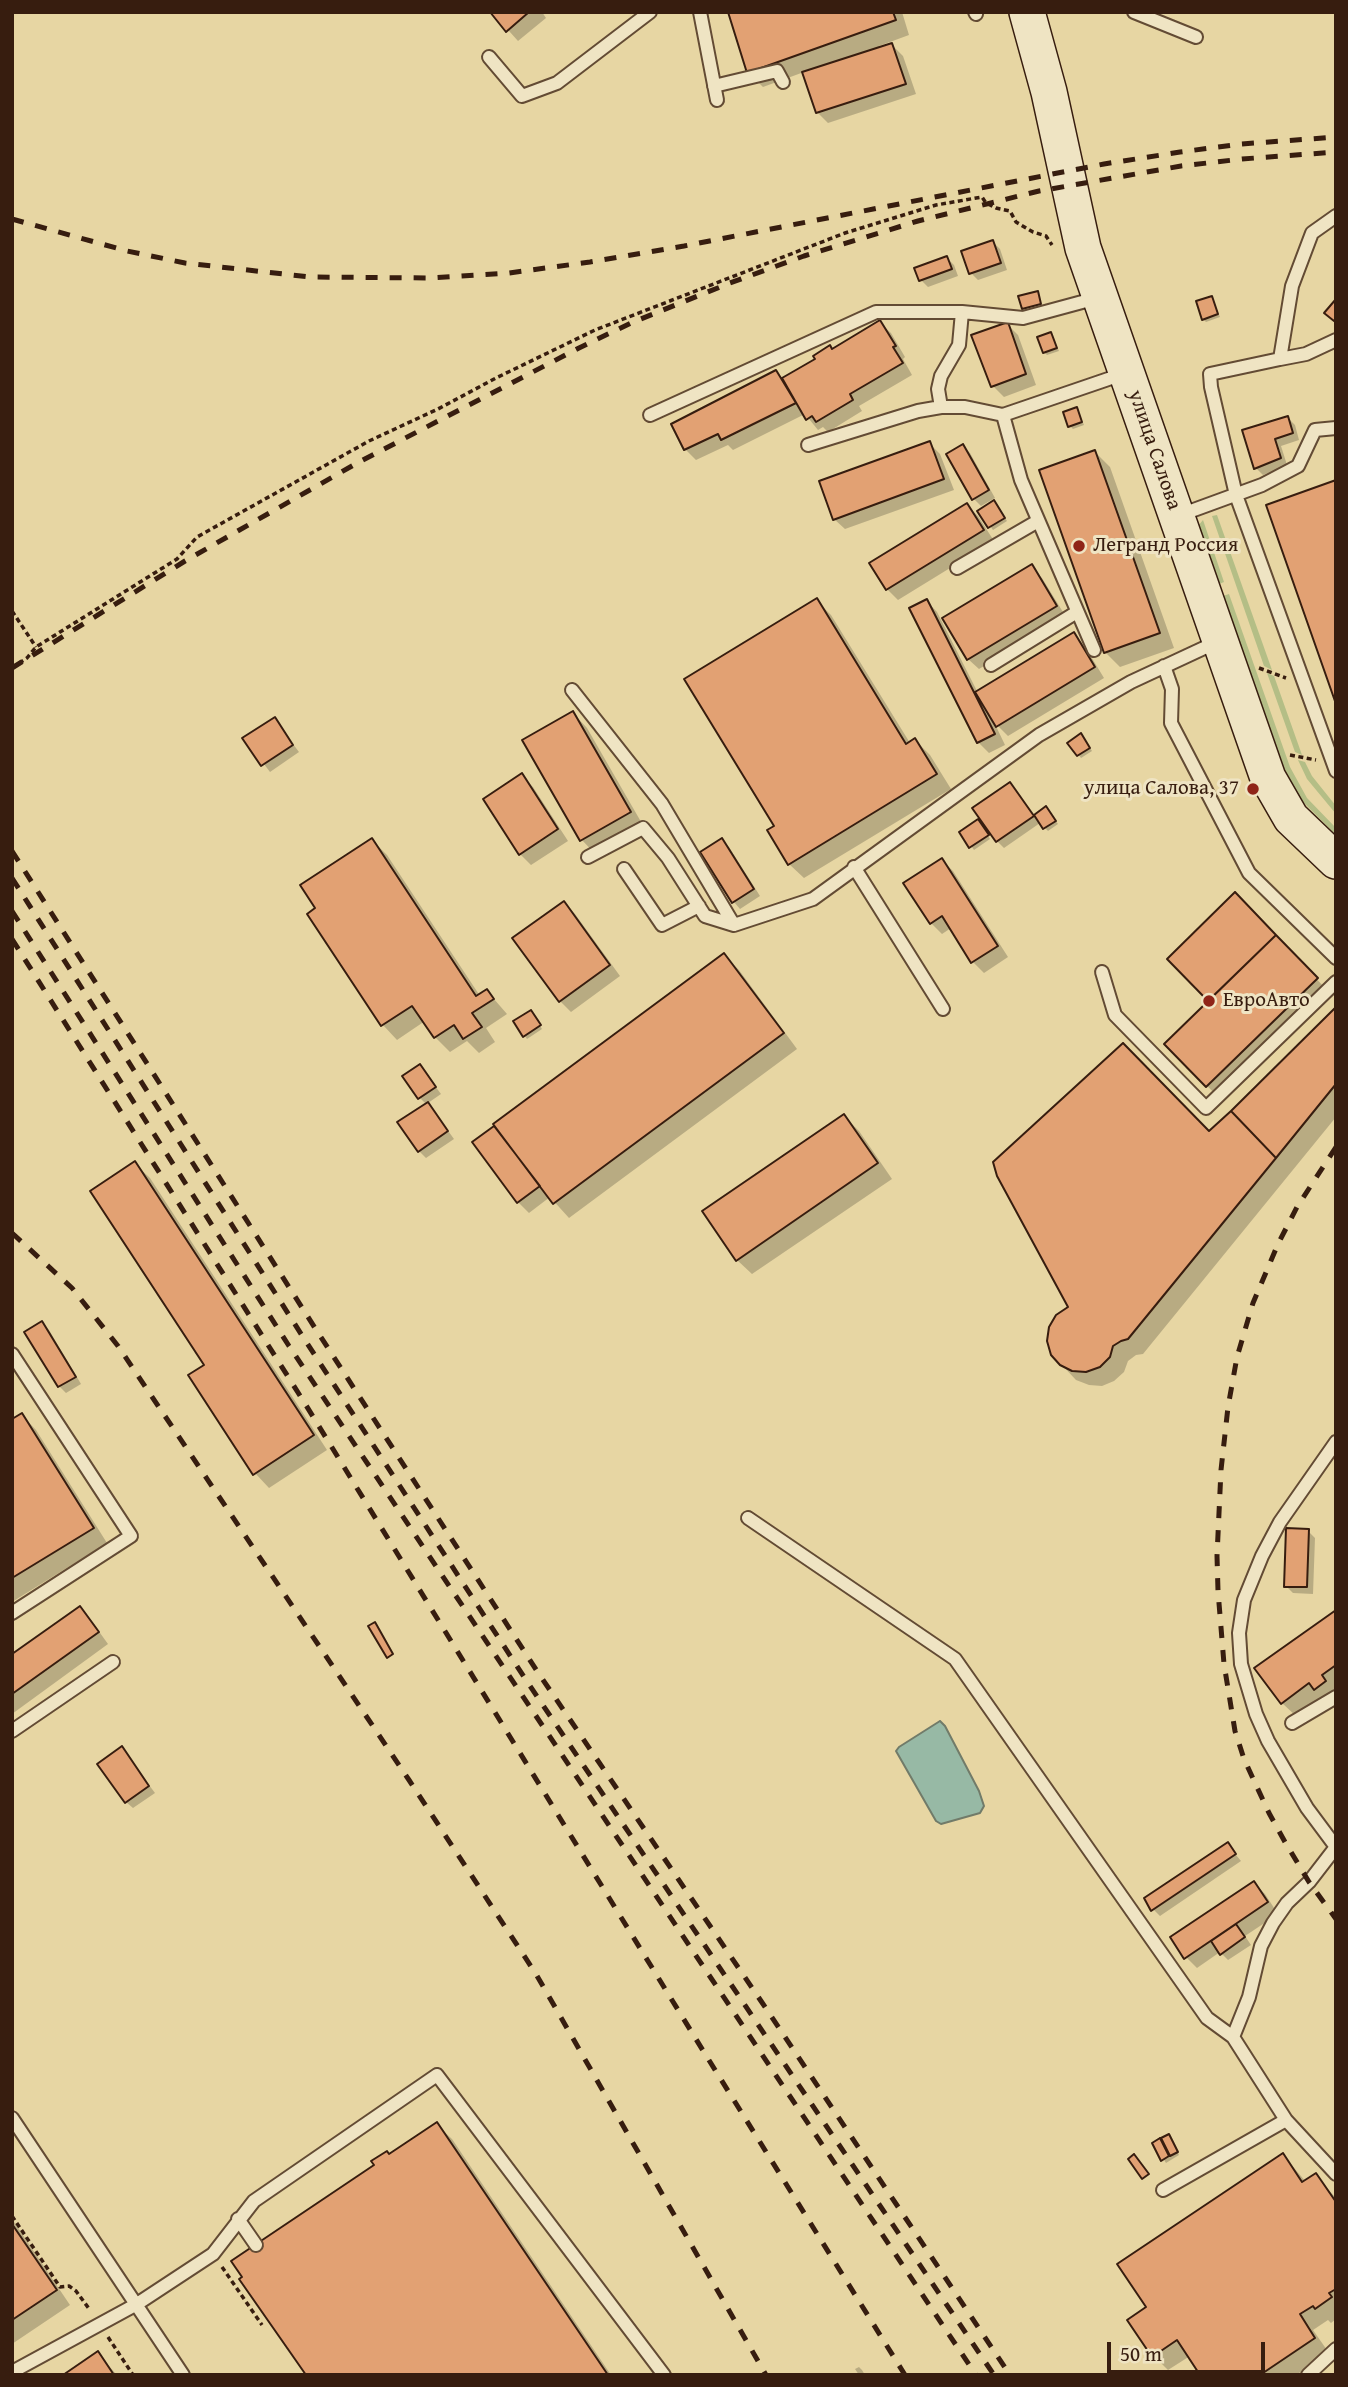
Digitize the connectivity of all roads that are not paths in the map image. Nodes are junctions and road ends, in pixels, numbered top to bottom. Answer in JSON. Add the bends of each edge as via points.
{"nodes":[{"id":1,"x":650,"y":12,"type":"edge"},
{"id":2,"x":700,"y":12,"type":"edge"},
{"id":3,"x":1027,"y":12,"type":"edge"},
{"id":4,"x":1134,"y":12,"type":"edge"},
{"id":5,"x":1196,"y":37,"type":"dead end"},
{"id":6,"x":489,"y":57,"type":"dead end"},
{"id":7,"x":783,"y":82,"type":"dead end"},
{"id":8,"x":714,"y":86,"type":"junction"},
{"id":9,"x":717,"y":100,"type":"dead end"},
{"id":10,"x":1336,"y":216,"type":"edge"},
{"id":11,"x":1101,"y":297,"type":"junction"},
{"id":12,"x":962,"y":312,"type":"junction"},
{"id":13,"x":1336,"y":340,"type":"edge"},
{"id":14,"x":1280,"y":359,"type":"junction"},
{"id":15,"x":1127,"y":372,"type":"junction"},
{"id":16,"x":941,"y":407,"type":"junction"},
{"id":17,"x":650,"y":415,"type":"dead end"},
{"id":18,"x":1003,"y":415,"type":"junction"},
{"id":19,"x":1336,"y":428,"type":"edge"},
{"id":20,"x":808,"y":445,"type":"dead end"},
{"id":21,"x":1236,"y":495,"type":"junction"},
{"id":22,"x":1177,"y":516,"type":"junction"},
{"id":23,"x":1038,"y":521,"type":"junction"},
{"id":24,"x":957,"y":568,"type":"dead end"},
{"id":25,"x":1077,"y":612,"type":"junction"},
{"id":26,"x":1220,"y":641,"type":"junction"},
{"id":27,"x":1094,"y":650,"type":"dead end"},
{"id":28,"x":990,"y":665,"type":"dead end"},
{"id":29,"x":1164,"y":666,"type":"junction"},
{"id":30,"x":572,"y":690,"type":"dead end"},
{"id":31,"x":1334,"y":767,"type":"edge"},
{"id":32,"x":588,"y":857,"type":"dead end"},
{"id":33,"x":1336,"y":861,"type":"edge"},
{"id":34,"x":853,"y":867,"type":"junction"},
{"id":35,"x":624,"y":869,"type":"dead end"},
{"id":36,"x":699,"y":906,"type":"junction"},
{"id":37,"x":734,"y":925,"type":"junction"},
{"id":38,"x":1336,"y":958,"type":"edge"},
{"id":39,"x":1102,"y":972,"type":"dead end"},
{"id":40,"x":1336,"y":982,"type":"edge"},
{"id":41,"x":943,"y":1009,"type":"dead end"},
{"id":42,"x":12,"y":1354,"type":"edge"},
{"id":43,"x":1336,"y":1442,"type":"edge"},
{"id":44,"x":748,"y":1518,"type":"dead end"},
{"id":45,"x":12,"y":1614,"type":"edge"},
{"id":46,"x":113,"y":1662,"type":"dead end"},
{"id":47,"x":1336,"y":1698,"type":"edge"},
{"id":48,"x":1292,"y":1723,"type":"dead end"},
{"id":49,"x":12,"y":1731,"type":"edge"},
{"id":50,"x":1336,"y":1847,"type":"edge"},
{"id":51,"x":1233,"y":2037,"type":"junction"},
{"id":52,"x":12,"y":2118,"type":"edge"},
{"id":53,"x":1286,"y":2120,"type":"junction"},
{"id":54,"x":1336,"y":2174,"type":"edge"},
{"id":55,"x":1163,"y":2190,"type":"dead end"},
{"id":56,"x":238,"y":2219,"type":"junction"},
{"id":57,"x":256,"y":2245,"type":"dead end"},
{"id":58,"x":137,"y":2304,"type":"junction"},
{"id":59,"x":1336,"y":2349,"type":"edge"},
{"id":60,"x":12,"y":2372,"type":"edge"},
{"id":61,"x":183,"y":2375,"type":"edge"},
{"id":62,"x":664,"y":2375,"type":"edge"},
{"id":63,"x":1308,"y":2375,"type":"edge"}],
"edges":[{"from":1,"to":6,"type":"lane","via":[[557,83],[522,96]]},
{"from":2,"to":8,"type":"lane"},
{"from":3,"to":11,"type":"street","name":"улица Салова","via":[[1083,248]]},
{"from":4,"to":5,"type":"lane"},
{"from":7,"to":8,"type":"lane","via":[[777,71]]},
{"from":8,"to":9,"type":"lane"},
{"from":10,"to":14,"type":"lane","via":[[1312,233],[1292,286]]},
{"from":11,"to":12,"type":"lane","via":[[1023,318]]},
{"from":11,"to":15,"type":"street","name":"улица Салова"},
{"from":12,"to":16,"type":"lane","via":[[959,345],[940,376]]},
{"from":12,"to":17,"type":"lane","via":[[876,312]]},
{"from":13,"to":14,"type":"lane","via":[[1306,354]]},
{"from":14,"to":21,"type":"lane","via":[[1210,374]]},
{"from":15,"to":18,"type":"lane"},
{"from":15,"to":22,"type":"street","name":"улица Салова"},
{"from":16,"to":18,"type":"lane"},
{"from":16,"to":20,"type":"lane"},
{"from":18,"to":23,"type":"lane"},
{"from":19,"to":21,"type":"lane","via":[[1315,430],[1298,466]]},
{"from":21,"to":22,"type":"lane"},
{"from":21,"to":31,"type":"lane"},
{"from":22,"to":26,"type":"street","name":"улица Салова"},
{"from":23,"to":24,"type":"lane"},
{"from":23,"to":25,"type":"lane"},
{"from":25,"to":27,"type":"lane"},
{"from":25,"to":28,"type":"lane"},
{"from":26,"to":29,"type":"lane"},
{"from":26,"to":33,"type":"street","name":"улица Салова","via":[[1273,790],[1291,818]]},
{"from":29,"to":34,"type":"lane","via":[[1039,735]]},
{"from":29,"to":38,"type":"lane","via":[[1172,688],[1171,723],[1249,873]]},
{"from":30,"to":37,"type":"lane","via":[[662,804]]},
{"from":32,"to":36,"type":"lane","via":[[643,828]]},
{"from":34,"to":37,"type":"lane","via":[[813,899]]},
{"from":34,"to":41,"type":"lane"},
{"from":35,"to":36,"type":"lane","via":[[662,925]]},
{"from":36,"to":37,"type":"lane","via":[[705,916]]},
{"from":39,"to":40,"type":"lane","via":[[1115,1015],[1206,1108]]},
{"from":42,"to":45,"type":"lane","via":[[131,1536]]},
{"from":43,"to":50,"type":"lane","via":[[1262,1556],[1244,1600],[1239,1633],[1241,1664],[1268,1741]]},
{"from":44,"to":51,"type":"lane","via":[[955,1659],[1207,2018]]},
{"from":46,"to":49,"type":"lane"},
{"from":47,"to":48,"type":"lane"},
{"from":50,"to":51,"type":"lane","via":[[1273,1923],[1261,1946],[1249,1997]]},
{"from":51,"to":53,"type":"lane"},
{"from":52,"to":58,"type":"lane"},
{"from":53,"to":54,"type":"lane"},
{"from":53,"to":55,"type":"lane"},
{"from":56,"to":57,"type":"lane"},
{"from":56,"to":58,"type":"lane","via":[[213,2254]]},
{"from":56,"to":62,"type":"lane","via":[[254,2201],[437,2074]]},
{"from":58,"to":60,"type":"lane"},
{"from":58,"to":61,"type":"lane"},
{"from":59,"to":63,"type":"lane"}]}
